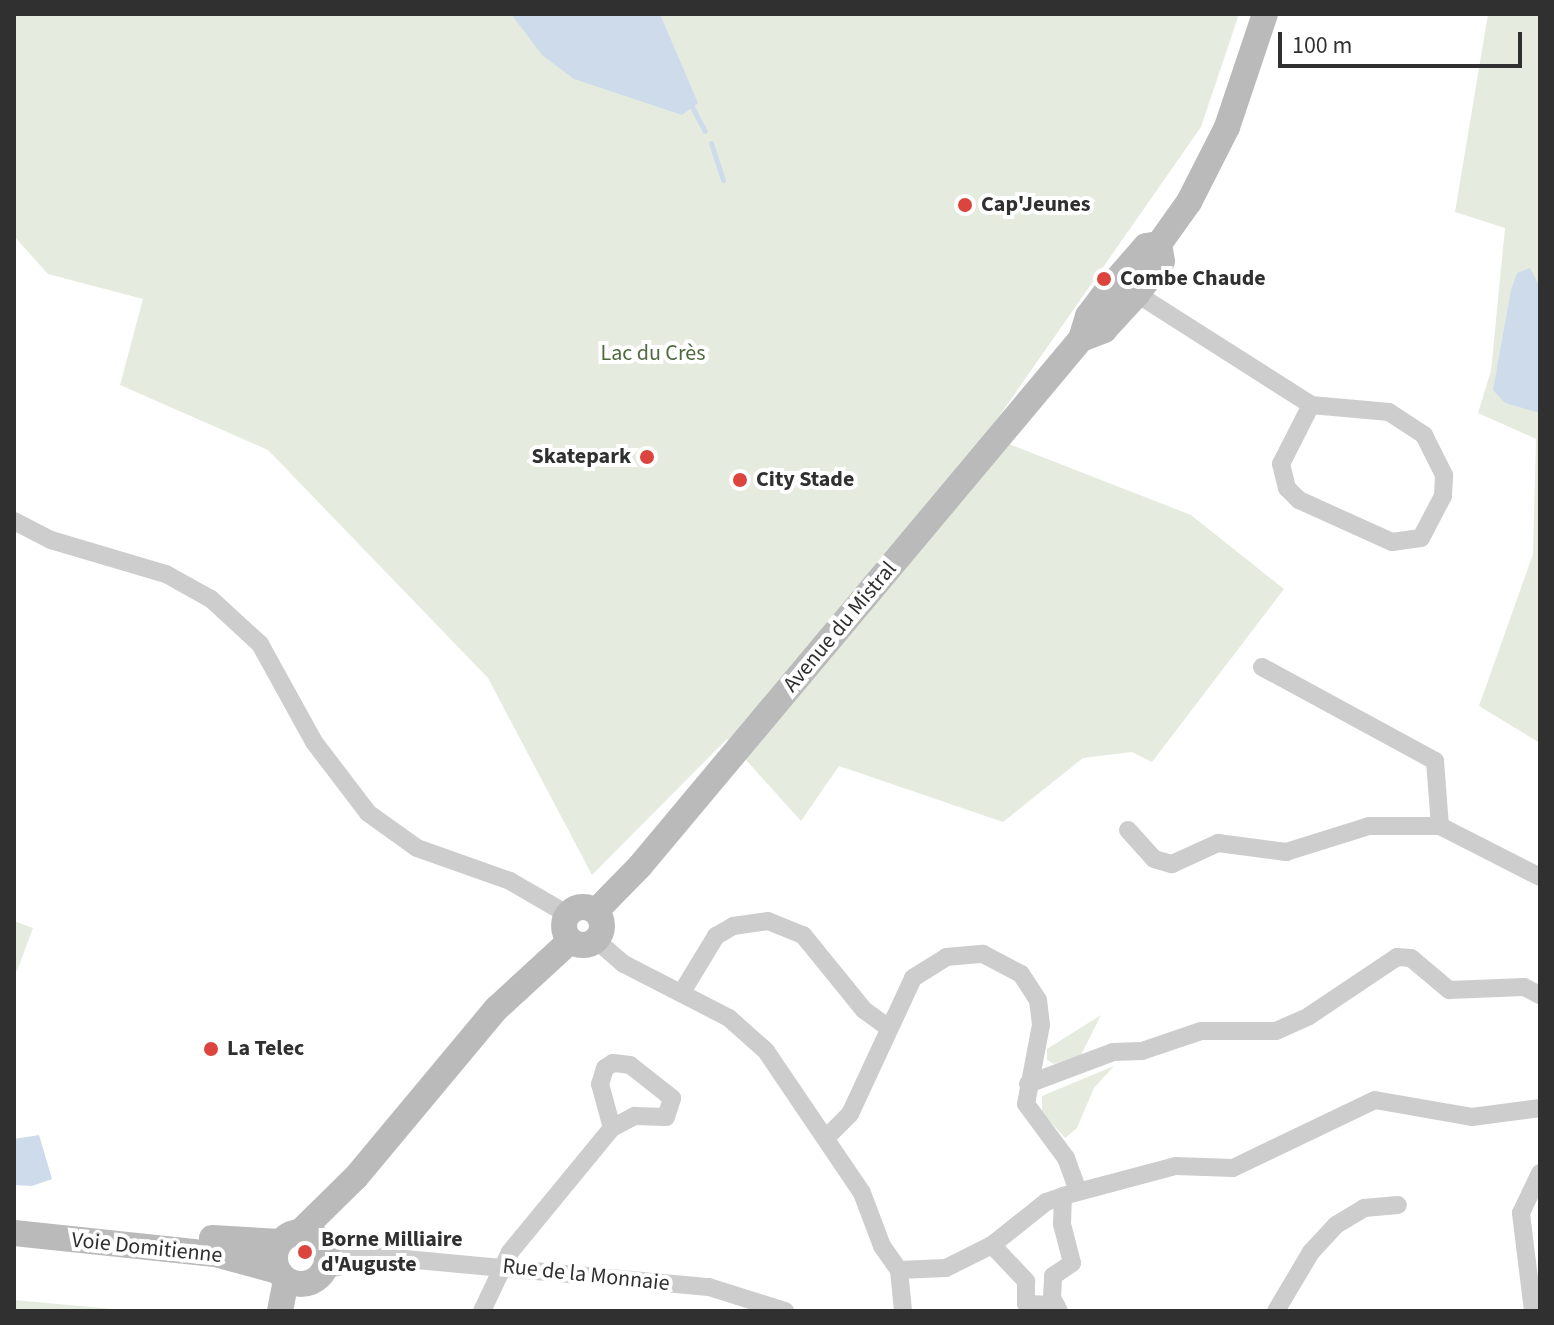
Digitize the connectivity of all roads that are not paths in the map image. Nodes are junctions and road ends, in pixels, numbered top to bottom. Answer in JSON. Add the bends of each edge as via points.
{"nodes":[{"id":1,"x":1265,"y":14,"type":"edge"},
{"id":2,"x":1159,"y":244,"type":"junction"},
{"id":3,"x":1137,"y":294,"type":"junction"},
{"id":4,"x":1081,"y":339,"type":"junction"},
{"id":5,"x":1311,"y":405,"type":"junction"},
{"id":6,"x":14,"y":521,"type":"edge"},
{"id":7,"x":1262,"y":667,"type":"dead end"},
{"id":8,"x":1440,"y":826,"type":"junction"},
{"id":9,"x":1128,"y":830,"type":"dead end"},
{"id":10,"x":1540,"y":877,"type":"edge"},
{"id":11,"x":596,"y":911,"type":"junction"},
{"id":12,"x":567,"y":914,"type":"junction"},
{"id":13,"x":596,"y":940,"type":"junction"},
{"id":14,"x":570,"y":941,"type":"junction"},
{"id":15,"x":682,"y":992,"type":"junction"},
{"id":16,"x":1540,"y":995,"type":"edge"},
{"id":17,"x":889,"y":1028,"type":"junction"},
{"id":18,"x":1028,"y":1084,"type":"junction"},
{"id":19,"x":1540,"y":1108,"type":"edge"},
{"id":20,"x":612,"y":1128,"type":"dead end"},
{"id":21,"x":826,"y":1138,"type":"junction"},
{"id":22,"x":1540,"y":1173,"type":"edge"},
{"id":23,"x":1071,"y":1194,"type":"junction"},
{"id":24,"x":1398,"y":1205,"type":"dead end"},
{"id":25,"x":14,"y":1217,"type":"edge"},
{"id":26,"x":14,"y":1233,"type":"edge"},
{"id":27,"x":992,"y":1245,"type":"junction"},
{"id":28,"x":302,"y":1259,"type":"junction"},
{"id":29,"x":501,"y":1266,"type":"junction"},
{"id":30,"x":899,"y":1270,"type":"junction"},
{"id":31,"x":1058,"y":1308,"type":"edge"},
{"id":32,"x":280,"y":1311,"type":"edge"},
{"id":33,"x":294,"y":1311,"type":"edge"},
{"id":34,"x":482,"y":1311,"type":"edge"},
{"id":35,"x":785,"y":1311,"type":"edge"},
{"id":36,"x":903,"y":1311,"type":"edge"},
{"id":37,"x":1276,"y":1311,"type":"edge"},
{"id":38,"x":1533,"y":1311,"type":"edge"}],
"edges":[{"from":1,"to":2,"type":"street","name":"Avenue du Mistral","via":[[1227,127],[1189,202]]},
{"from":2,"to":3,"type":"street","name":"Avenue du Mistral","via":[[1162,261]]},
{"from":2,"to":4,"type":"street","name":"Avenue du Mistral","via":[[1146,246],[1111,286],[1088,316]]},
{"from":3,"to":4,"type":"street","name":"Avenue du Mistral","via":[[1104,330]]},
{"from":3,"to":5,"type":"street"},
{"from":4,"to":11,"type":"street","name":"Avenue du Mistral","via":[[640,866]]},
{"from":5,"to":5,"type":"street","via":[[1281,464],[1287,488],[1299,500],[1392,542],[1421,538],[1443,496],[1444,475],[1424,435],[1389,412]]},
{"from":6,"to":12,"type":"street","via":[[51,540],[166,574],[211,599],[260,644],[314,742],[368,813],[417,848],[510,881]]},
{"from":7,"to":8,"type":"street","via":[[1435,761]]},
{"from":8,"to":9,"type":"street","via":[[1369,826],[1286,852],[1218,843],[1166,864],[1154,859]]},
{"from":8,"to":10,"type":"street"},
{"from":11,"to":12,"type":"street","via":[[579,906]]},
{"from":11,"to":13,"type":"street","via":[[602,922]]},
{"from":12,"to":14,"type":"street","via":[[563,925]]},
{"from":13,"to":14,"type":"street","via":[[580,945]]},
{"from":13,"to":15,"type":"street","via":[[624,964]]},
{"from":14,"to":28,"type":"street","via":[[496,1009],[356,1177]]},
{"from":15,"to":17,"type":"street","via":[[716,936],[733,926],[768,921],[803,935],[864,1010]]},
{"from":15,"to":21,"type":"street","via":[[729,1018],[757,1042]]},
{"from":16,"to":18,"type":"street","via":[[1516,986],[1449,990],[1411,958],[1397,957],[1309,1016],[1276,1031],[1201,1031],[1142,1051],[1113,1052]]},
{"from":17,"to":18,"type":"street","via":[[905,989],[922,968],[972,953],[996,958],[1031,986],[1042,1013]]},
{"from":17,"to":21,"type":"street","via":[[850,1114]]},
{"from":18,"to":23,"type":"street","via":[[1031,1116],[1066,1158]]},
{"from":19,"to":23,"type":"street","via":[[1472,1117],[1375,1100],[1233,1168],[1176,1166]]},
{"from":20,"to":29,"type":"street"},
{"from":21,"to":30,"type":"street","via":[[862,1193],[882,1246]]},
{"from":22,"to":38,"type":"street","via":[[1521,1213]]},
{"from":23,"to":27,"type":"street","via":[[1046,1202]]},
{"from":23,"to":31,"type":"street","via":[[1062,1224],[1072,1263],[1053,1276]]},
{"from":24,"to":37,"type":"street","via":[[1364,1208],[1336,1225],[1311,1252]]},
{"from":25,"to":28,"type":"street","name":"Voie Domitienne"},
{"from":26,"to":28,"type":"street","name":"Voie Domitienne"},
{"from":27,"to":30,"type":"street","via":[[946,1268]]},
{"from":27,"to":31,"type":"street","via":[[1026,1281],[1026,1304]]},
{"from":28,"to":29,"type":"street","name":"Rue de la Monnaie","via":[[384,1257]]},
{"from":28,"to":32,"type":"street"},
{"from":28,"to":33,"type":"street"},
{"from":29,"to":34,"type":"street"},
{"from":29,"to":35,"type":"street","name":"Rue de la Monnaie","via":[[709,1287]]},
{"from":30,"to":36,"type":"street"}]}
